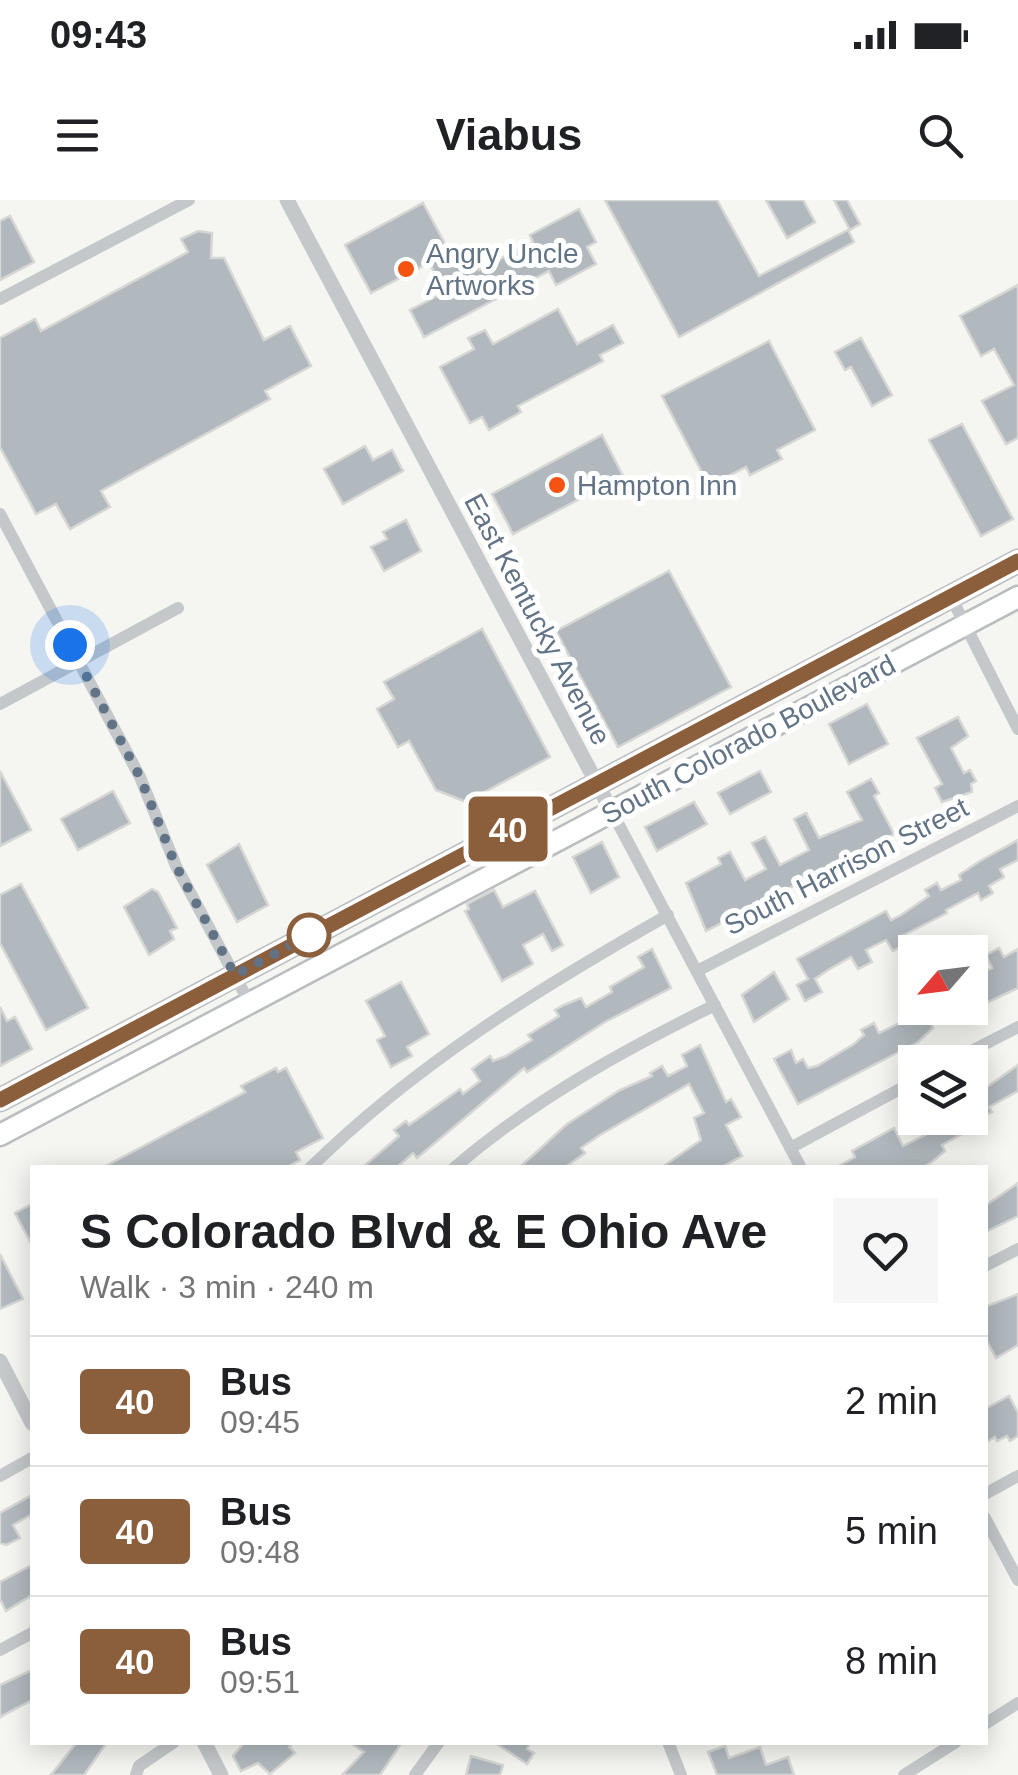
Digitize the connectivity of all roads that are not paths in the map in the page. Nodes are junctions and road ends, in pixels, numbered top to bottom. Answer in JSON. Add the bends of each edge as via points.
{"nodes":[{"id":1,"x":188,"y":200,"type":"edge"},
{"id":2,"x":287,"y":200,"type":"edge"},
{"id":3,"x":0,"y":298,"type":"edge"},
{"id":4,"x":0,"y":514,"type":"edge"},
{"id":5,"x":1018,"y":562,"type":"edge"},
{"id":6,"x":951,"y":597,"type":"junction"},
{"id":7,"x":1018,"y":597,"type":"edge"},
{"id":8,"x":178,"y":608,"type":"dead end"},
{"id":9,"x":965,"y":626,"type":"junction"},
{"id":10,"x":79,"y":662,"type":"junction"},
{"id":11,"x":0,"y":704,"type":"edge"},
{"id":12,"x":1018,"y":729,"type":"edge"},
{"id":13,"x":597,"y":782,"type":"junction"},
{"id":14,"x":1018,"y":806,"type":"edge"},
{"id":15,"x":611,"y":810,"type":"junction"},
{"id":16,"x":668,"y":915,"type":"junction"},
{"id":17,"x":697,"y":972,"type":"junction"},
{"id":18,"x":235,"y":975,"type":"junction"},
{"id":19,"x":250,"y":1002,"type":"junction"},
{"id":20,"x":715,"y":1005,"type":"junction"},
{"id":21,"x":1018,"y":1027,"type":"edge"},
{"id":22,"x":983,"y":1045,"type":"edge"},
{"id":23,"x":898,"y":1090,"type":"edge"},
{"id":24,"x":0,"y":1100,"type":"edge"},
{"id":25,"x":0,"y":1134,"type":"edge"},
{"id":26,"x":790,"y":1148,"type":"junction"},
{"id":27,"x":313,"y":1165,"type":"edge"},
{"id":28,"x":458,"y":1165,"type":"edge"},
{"id":29,"x":798,"y":1165,"type":"edge"},
{"id":30,"x":1018,"y":1249,"type":"edge"},
{"id":31,"x":988,"y":1264,"type":"edge"},
{"id":32,"x":0,"y":1361,"type":"edge"},
{"id":33,"x":30,"y":1419,"type":"edge"},
{"id":34,"x":30,"y":1459,"type":"edge"},
{"id":35,"x":0,"y":1476,"type":"edge"},
{"id":36,"x":1018,"y":1476,"type":"edge"},
{"id":37,"x":988,"y":1492,"type":"edge"},
{"id":38,"x":988,"y":1524,"type":"edge"},
{"id":39,"x":1018,"y":1580,"type":"edge"},
{"id":40,"x":30,"y":1634,"type":"edge"},
{"id":41,"x":0,"y":1650,"type":"edge"},
{"id":42,"x":1018,"y":1703,"type":"edge"},
{"id":43,"x":988,"y":1722,"type":"edge"},
{"id":44,"x":170,"y":1745,"type":"edge"},
{"id":45,"x":206,"y":1745,"type":"edge"},
{"id":46,"x":437,"y":1745,"type":"edge"},
{"id":47,"x":669,"y":1745,"type":"edge"},
{"id":48,"x":951,"y":1745,"type":"edge"},
{"id":49,"x":136,"y":1775,"type":"edge"},
{"id":50,"x":221,"y":1775,"type":"edge"},
{"id":51,"x":416,"y":1775,"type":"edge"},
{"id":52,"x":681,"y":1775,"type":"edge"},
{"id":53,"x":904,"y":1775,"type":"edge"}],
"edges":[{"from":1,"to":3,"type":"street"},
{"from":2,"to":13,"type":"street","name":"East Kentucky Avenue"},
{"from":4,"to":10,"type":"street"},
{"from":5,"to":6,"type":"main road","name":"South Colorado Boulevard"},
{"from":6,"to":9,"type":"street"},
{"from":6,"to":13,"type":"main road","name":"South Colorado Boulevard"},
{"from":7,"to":9,"type":"main road","name":"South Colorado Boulevard"},
{"from":8,"to":10,"type":"street"},
{"from":9,"to":12,"type":"street"},
{"from":9,"to":15,"type":"main road","name":"South Colorado Boulevard"},
{"from":10,"to":11,"type":"street"},
{"from":10,"to":18,"type":"street"},
{"from":13,"to":15,"type":"street","name":"East Kentucky Avenue"},
{"from":13,"to":18,"type":"main road","name":"South Colorado Boulevard"},
{"from":14,"to":17,"type":"street","name":"South Harrison Street"},
{"from":15,"to":16,"type":"street","name":"East Kentucky Avenue"},
{"from":15,"to":19,"type":"main road","name":"South Colorado Boulevard"},
{"from":16,"to":17,"type":"street","name":"East Kentucky Avenue"},
{"from":16,"to":27,"type":"street","via":[[456,1042]]},
{"from":17,"to":20,"type":"street","name":"East Kentucky Avenue"},
{"from":18,"to":19,"type":"street"},
{"from":18,"to":24,"type":"main road","name":"South Colorado Boulevard"},
{"from":19,"to":25,"type":"main road","name":"South Colorado Boulevard"},
{"from":20,"to":26,"type":"street","name":"East Kentucky Avenue"},
{"from":20,"to":28,"type":"street","via":[[611,1057]]},
{"from":21,"to":22,"type":"street"},
{"from":23,"to":26,"type":"street"},
{"from":26,"to":29,"type":"street","name":"East Kentucky Avenue"},
{"from":30,"to":31,"type":"street"},
{"from":32,"to":33,"type":"street"},
{"from":34,"to":35,"type":"street"},
{"from":36,"to":37,"type":"street"},
{"from":38,"to":39,"type":"street"},
{"from":40,"to":41,"type":"street"},
{"from":42,"to":43,"type":"street"},
{"from":44,"to":49,"type":"street"},
{"from":45,"to":50,"type":"street"},
{"from":46,"to":51,"type":"street"},
{"from":47,"to":52,"type":"street"},
{"from":48,"to":53,"type":"street"}]}
